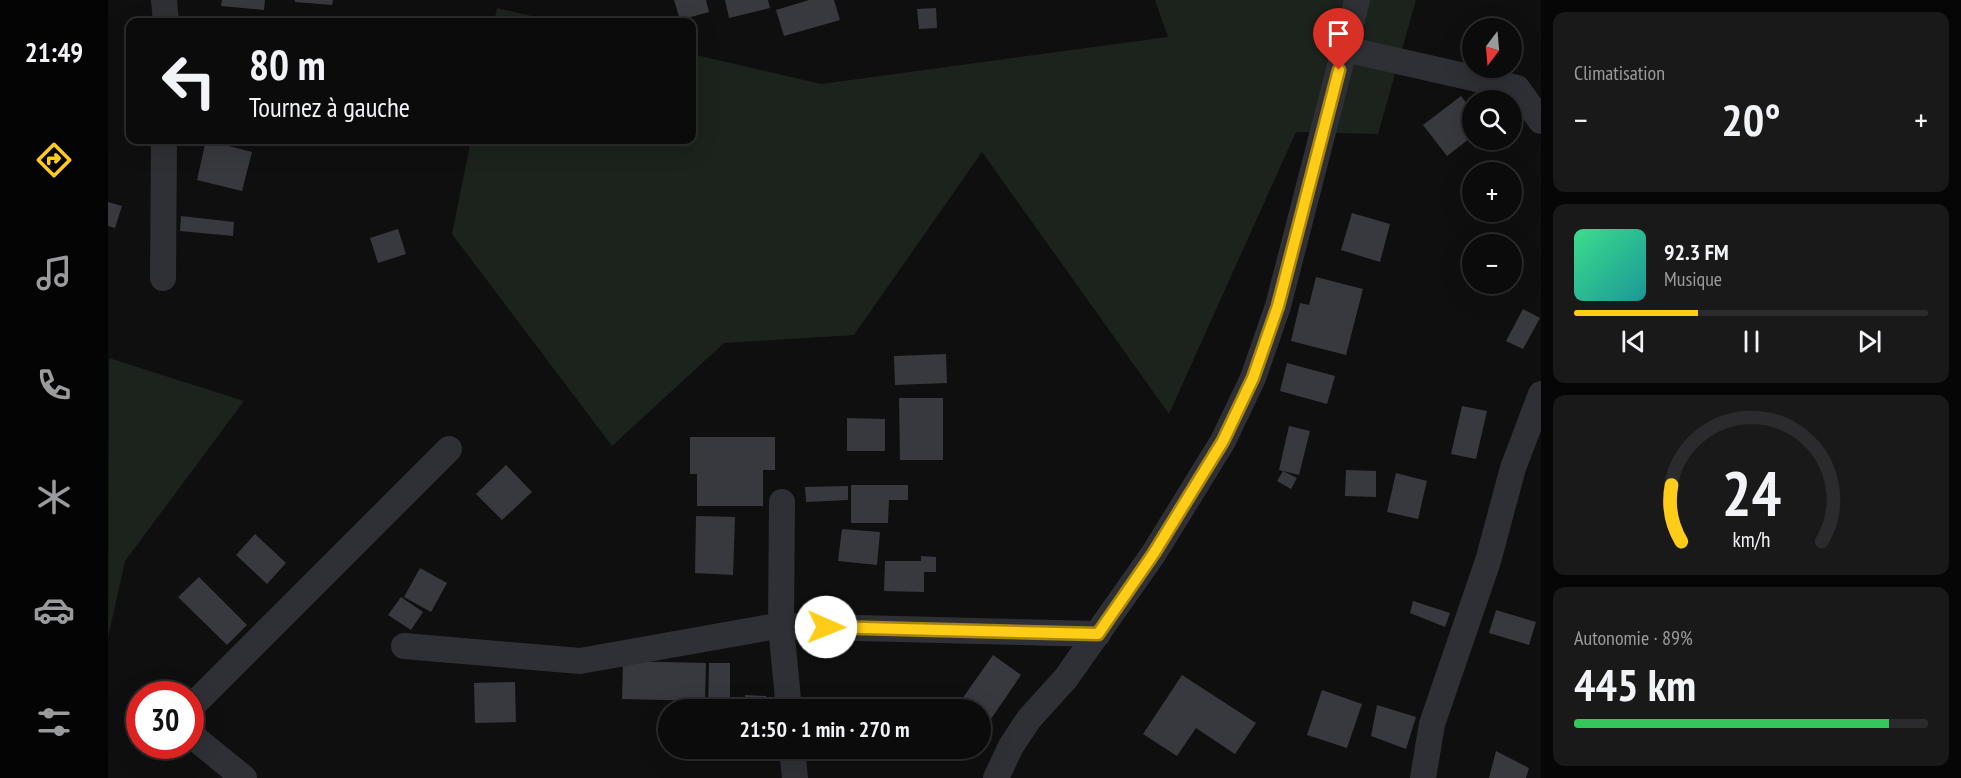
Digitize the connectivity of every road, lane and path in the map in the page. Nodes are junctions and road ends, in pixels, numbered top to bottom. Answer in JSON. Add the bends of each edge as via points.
{"nodes":[{"id":1,"x":164,"y":0,"type":"edge"},
{"id":2,"x":1358,"y":0,"type":"edge"},
{"id":3,"x":166,"y":18,"type":"edge"},
{"id":4,"x":1345,"y":49,"type":"junction"},
{"id":5,"x":1541,"y":121,"type":"edge"},
{"id":6,"x":164,"y":144,"type":"edge"},
{"id":7,"x":163,"y":278,"type":"dead end"},
{"id":8,"x":1541,"y":394,"type":"edge"},
{"id":9,"x":449,"y":449,"type":"dead end"},
{"id":10,"x":782,"y":502,"type":"dead end"},
{"id":11,"x":781,"y":626,"type":"junction"},
{"id":12,"x":1098,"y":634,"type":"junction"},
{"id":13,"x":404,"y":646,"type":"dead end"},
{"id":14,"x":204,"y":694,"type":"edge"},
{"id":15,"x":788,"y":699,"type":"edge"},
{"id":16,"x":204,"y":746,"type":"edge"},
{"id":17,"x":793,"y":759,"type":"edge"},
{"id":18,"x":244,"y":778,"type":"edge"},
{"id":19,"x":795,"y":778,"type":"edge"},
{"id":20,"x":996,"y":778,"type":"edge"},
{"id":21,"x":1423,"y":778,"type":"edge"}],
"edges":[{"from":1,"to":3,"type":"street"},
{"from":2,"to":4,"type":"street"},
{"from":4,"to":5,"type":"street","via":[[1517,88]]},
{"from":4,"to":12,"type":"street","via":[[1278,306],[1253,378],[1223,441]]},
{"from":6,"to":7,"type":"street"},
{"from":8,"to":21,"type":"street","via":[[1513,468],[1488,561],[1432,724]]},
{"from":9,"to":14,"type":"street"},
{"from":10,"to":11,"type":"street"},
{"from":11,"to":12,"type":"street"},
{"from":11,"to":13,"type":"street","via":[[580,661]]},
{"from":11,"to":15,"type":"street"},
{"from":12,"to":20,"type":"street","via":[[1029,719]]},
{"from":16,"to":18,"type":"street"},
{"from":17,"to":19,"type":"street"}]}
